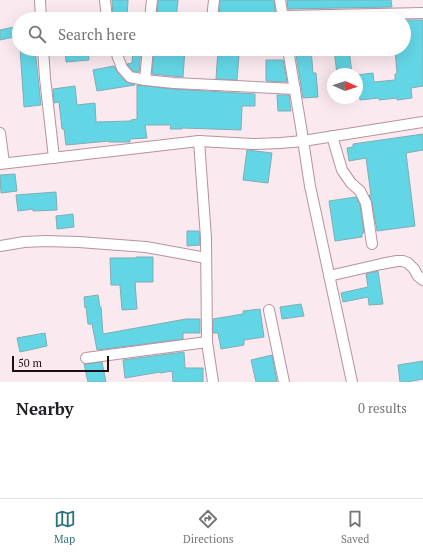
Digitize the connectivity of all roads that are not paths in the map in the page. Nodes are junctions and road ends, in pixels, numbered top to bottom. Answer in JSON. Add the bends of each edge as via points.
{"nodes":[{"id":1,"x":40,"y":0,"type":"edge"},
{"id":2,"x":105,"y":0,"type":"edge"},
{"id":3,"x":152,"y":0,"type":"edge"},
{"id":4,"x":214,"y":0,"type":"edge"},
{"id":5,"x":280,"y":0,"type":"edge"},
{"id":6,"x":41,"y":12,"type":"edge"},
{"id":7,"x":106,"y":12,"type":"edge"},
{"id":8,"x":151,"y":12,"type":"edge"},
{"id":9,"x":213,"y":12,"type":"edge"},
{"id":10,"x":282,"y":12,"type":"edge"},
{"id":11,"x":411,"y":13,"type":"edge"},
{"id":12,"x":423,"y":13,"type":"edge"},
{"id":13,"x":43,"y":56,"type":"edge"},
{"id":14,"x":118,"y":56,"type":"edge"},
{"id":15,"x":147,"y":56,"type":"edge"},
{"id":16,"x":289,"y":56,"type":"edge"},
{"id":17,"x":145,"y":80,"type":"junction"},
{"id":18,"x":295,"y":89,"type":"junction"},
{"id":19,"x":423,"y":122,"type":"edge"},
{"id":20,"x":0,"y":133,"type":"edge"},
{"id":21,"x":332,"y":136,"type":"junction"},
{"id":22,"x":303,"y":141,"type":"junction"},
{"id":23,"x":198,"y":142,"type":"junction"},
{"id":24,"x":54,"y":158,"type":"junction"},
{"id":25,"x":2,"y":163,"type":"edge"},
{"id":26,"x":372,"y":244,"type":"dead end"},
{"id":27,"x":0,"y":246,"type":"edge"},
{"id":28,"x":206,"y":258,"type":"junction"},
{"id":29,"x":329,"y":276,"type":"junction"},
{"id":30,"x":423,"y":280,"type":"edge"},
{"id":31,"x":269,"y":310,"type":"dead end"},
{"id":32,"x":207,"y":342,"type":"junction"},
{"id":33,"x":86,"y":358,"type":"dead end"},
{"id":34,"x":213,"y":382,"type":"edge"},
{"id":35,"x":284,"y":382,"type":"edge"},
{"id":36,"x":352,"y":382,"type":"edge"}],
"edges":[{"from":1,"to":6,"type":"street"},
{"from":2,"to":7,"type":"street"},
{"from":3,"to":8,"type":"street"},
{"from":4,"to":9,"type":"street"},
{"from":5,"to":10,"type":"street"},
{"from":11,"to":12,"type":"street"},
{"from":13,"to":24,"type":"street"},
{"from":14,"to":17,"type":"street","via":[[122,68],[130,77]]},
{"from":15,"to":17,"type":"street"},
{"from":16,"to":18,"type":"street"},
{"from":17,"to":18,"type":"street"},
{"from":18,"to":22,"type":"street"},
{"from":19,"to":21,"type":"street"},
{"from":20,"to":25,"type":"street"},
{"from":21,"to":22,"type":"street"},
{"from":21,"to":26,"type":"street","via":[[342,170],[360,191],[366,203]]},
{"from":22,"to":23,"type":"street","via":[[252,144]]},
{"from":22,"to":29,"type":"street"},
{"from":23,"to":24,"type":"street"},
{"from":23,"to":28,"type":"street"},
{"from":24,"to":25,"type":"street"},
{"from":27,"to":28,"type":"street","via":[[24,242],[72,242],[146,247]]},
{"from":28,"to":32,"type":"street"},
{"from":29,"to":30,"type":"street","via":[[403,261]]},
{"from":29,"to":36,"type":"street"},
{"from":31,"to":35,"type":"street"},
{"from":32,"to":33,"type":"street"},
{"from":32,"to":34,"type":"street"}]}
